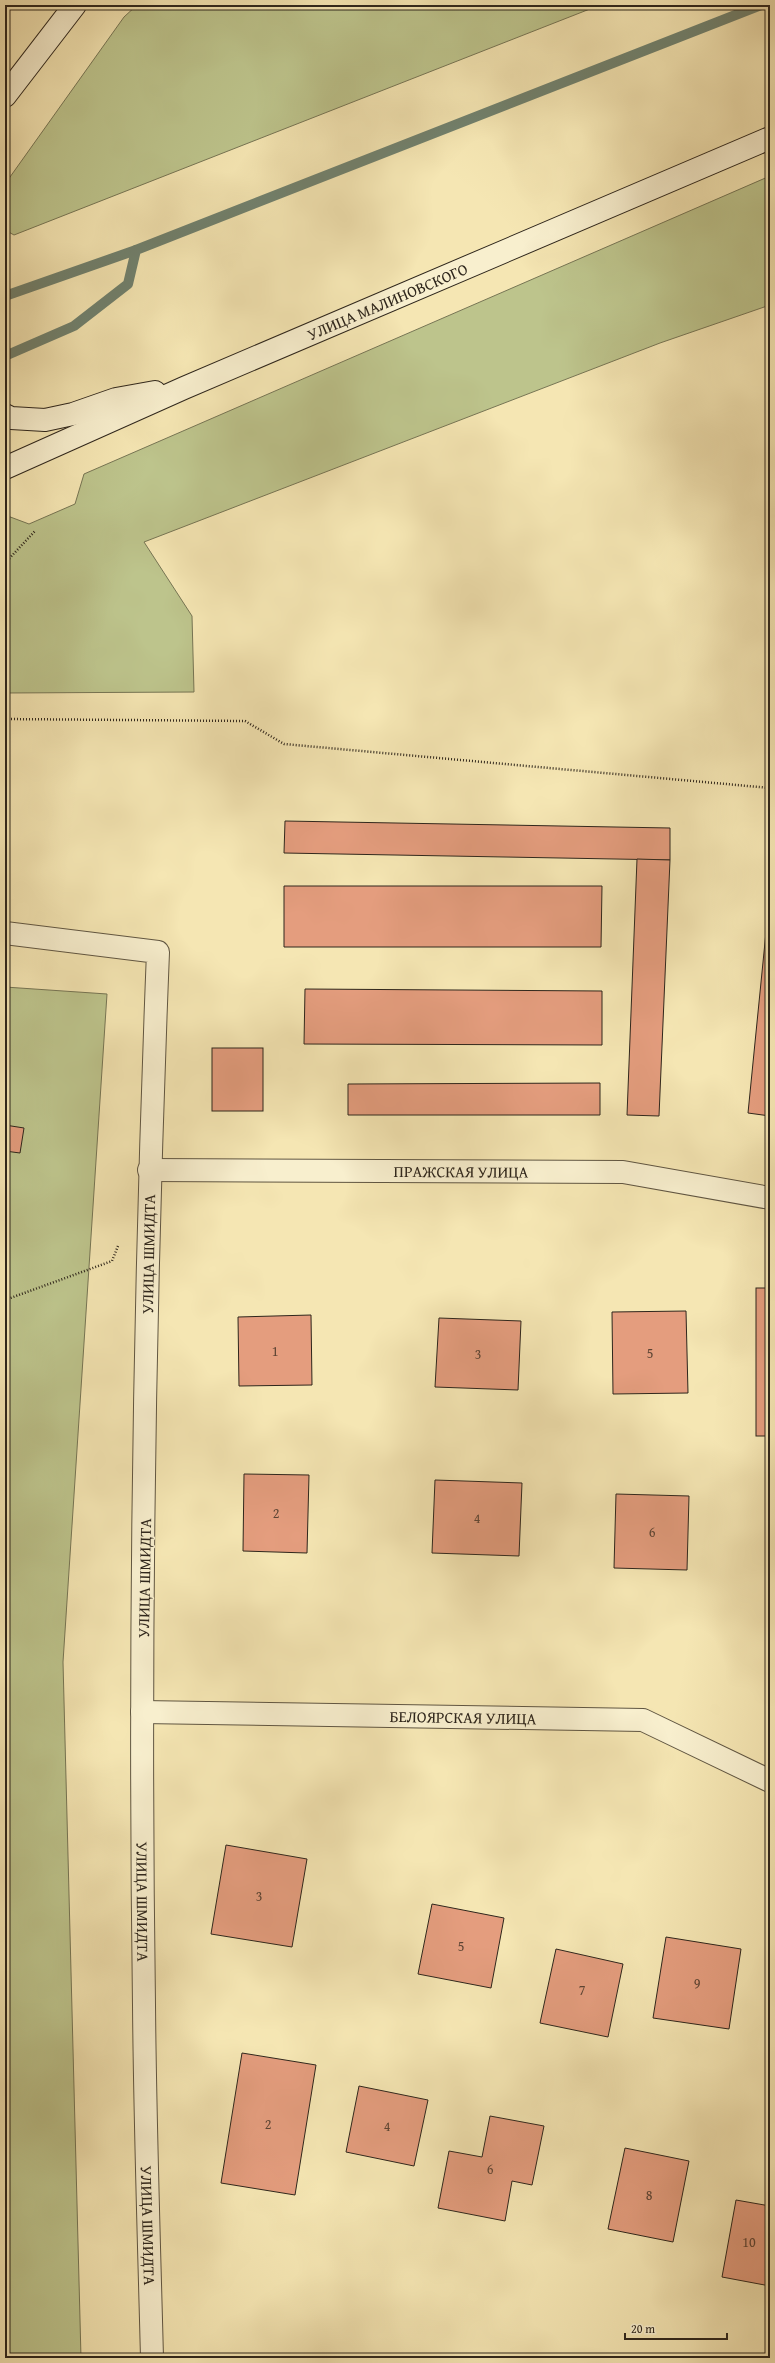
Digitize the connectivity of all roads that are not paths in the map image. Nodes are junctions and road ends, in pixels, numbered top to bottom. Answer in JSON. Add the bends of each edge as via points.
{"nodes":[{"id":1,"x":75,"y":5,"type":"edge"},
{"id":2,"x":5,"y":96,"type":"edge"},
{"id":3,"x":770,"y":138,"type":"edge"},
{"id":4,"x":184,"y":388,"type":"junction"},
{"id":5,"x":5,"y":415,"type":"edge"},
{"id":6,"x":5,"y":468,"type":"edge"},
{"id":7,"x":5,"y":933,"type":"edge"},
{"id":8,"x":149,"y":1170,"type":"junction"},
{"id":9,"x":770,"y":1198,"type":"edge"},
{"id":10,"x":142,"y":1712,"type":"junction"},
{"id":11,"x":770,"y":1781,"type":"edge"},
{"id":12,"x":152,"y":2358,"type":"edge"}],
"edges":[{"from":1,"to":2,"type":"street"},
{"from":3,"to":4,"type":"street","name":"УЛИЦА МАЛИНОВСКОГО"},
{"from":4,"to":5,"type":"street","via":[[116,399],[73,414],[45,420],[11,418]]},
{"from":4,"to":6,"type":"street","name":"УЛИЦА МАЛИНОВСКОГО"},
{"from":7,"to":8,"type":"street","name":"УЛИЦА ШМИДТА","via":[[158,952]]},
{"from":8,"to":9,"type":"street","name":"ПРАЖСКАЯ УЛИЦА","via":[[623,1172]]},
{"from":8,"to":10,"type":"street","name":"УЛИЦА ШМИДТА"},
{"from":10,"to":11,"type":"street","name":"БЕЛОЯРСКАЯ УЛИЦА","via":[[643,1720]]},
{"from":10,"to":12,"type":"street","name":"УЛИЦА ШМИДТА","via":[[144,2014]]}]}
